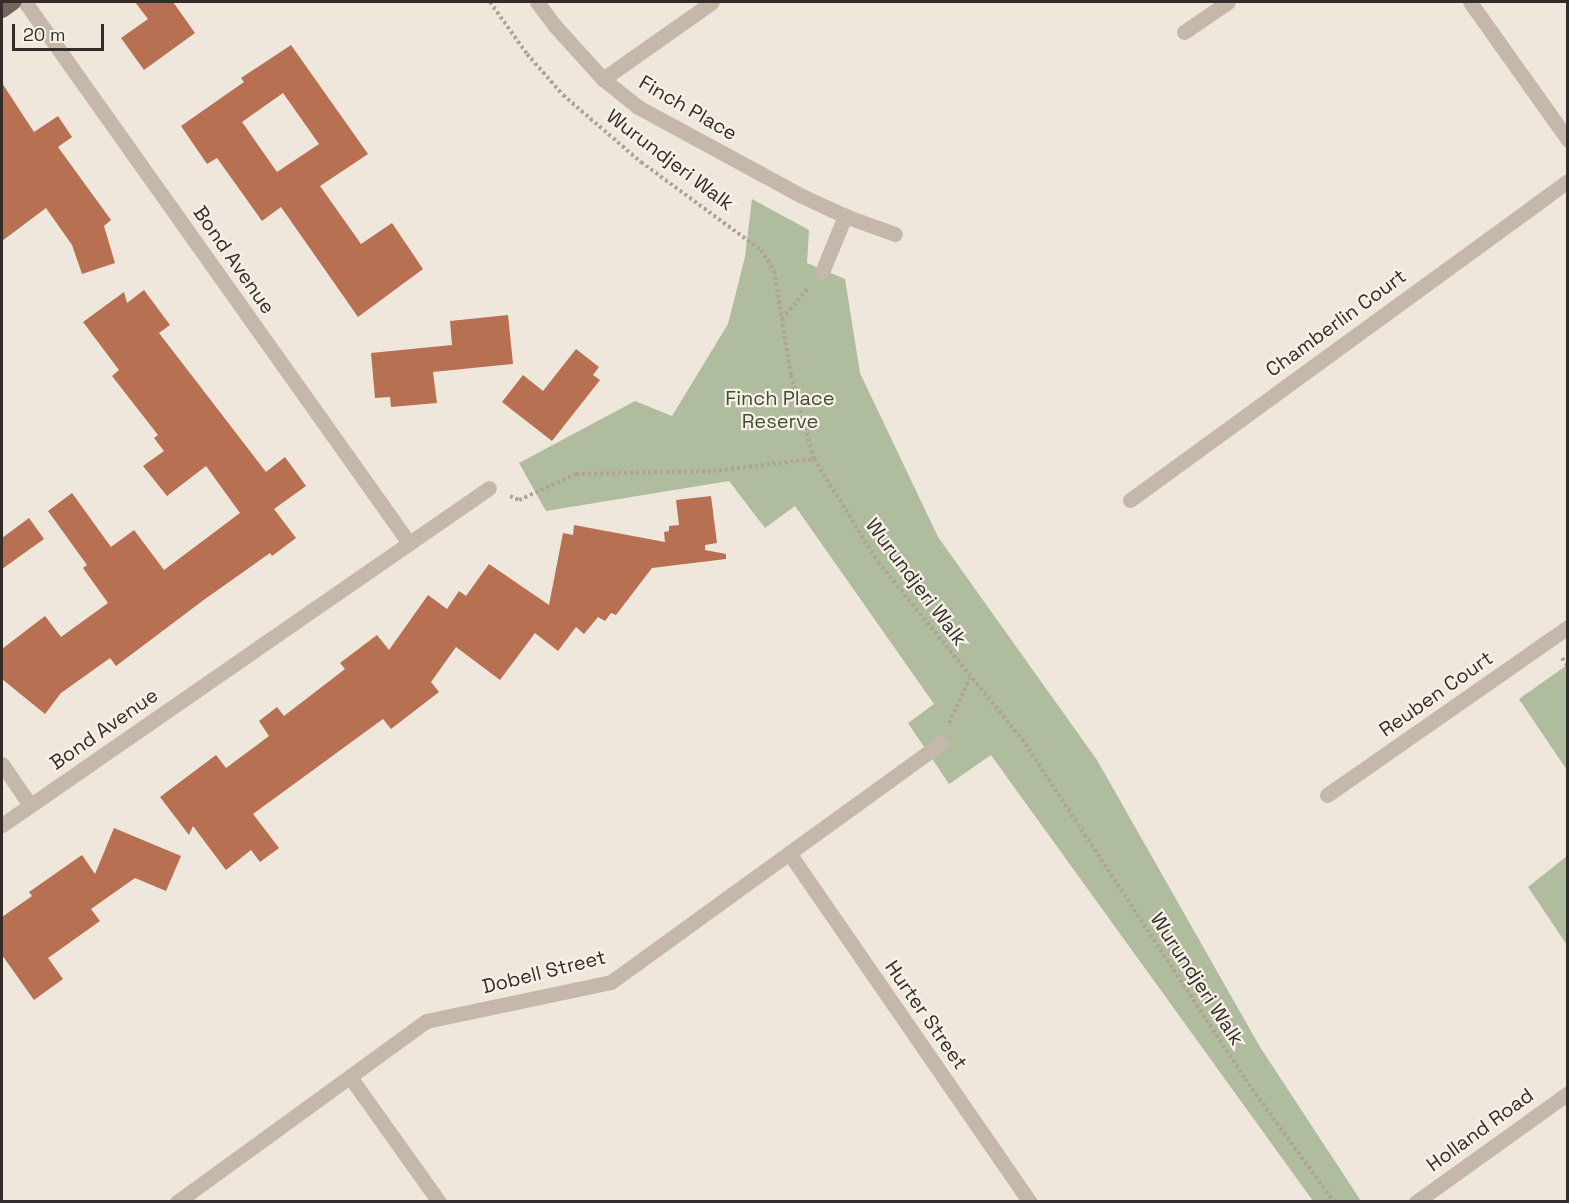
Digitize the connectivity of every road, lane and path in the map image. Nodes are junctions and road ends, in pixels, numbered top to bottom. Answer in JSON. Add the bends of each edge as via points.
{"nodes":[{"id":1,"x":13,"y":2,"type":"edge"},
{"id":2,"x":25,"y":2,"type":"edge"},
{"id":3,"x":490,"y":2,"type":"edge"},
{"id":4,"x":537,"y":2,"type":"edge"},
{"id":5,"x":712,"y":2,"type":"edge"},
{"id":6,"x":1228,"y":2,"type":"edge"},
{"id":7,"x":1470,"y":2,"type":"edge"},
{"id":8,"x":2,"y":10,"type":"edge"},
{"id":9,"x":1184,"y":32,"type":"dead end"},
{"id":10,"x":603,"y":79,"type":"junction"},
{"id":11,"x":1568,"y":140,"type":"edge"},
{"id":12,"x":1568,"y":181,"type":"edge"},
{"id":13,"x":844,"y":216,"type":"junction"},
{"id":14,"x":895,"y":234,"type":"dead end"},
{"id":15,"x":822,"y":272,"type":"joint"},
{"id":16,"x":782,"y":320,"type":"junction"},
{"id":17,"x":814,"y":459,"type":"junction"},
{"id":18,"x":489,"y":488,"type":"joint"},
{"id":19,"x":1130,"y":500,"type":"dead end"},
{"id":20,"x":409,"y":543,"type":"junction"},
{"id":21,"x":1568,"y":627,"type":"edge"},
{"id":22,"x":970,"y":677,"type":"junction"},
{"id":23,"x":940,"y":742,"type":"joint"},
{"id":24,"x":2,"y":764,"type":"edge"},
{"id":25,"x":1327,"y":795,"type":"dead end"},
{"id":26,"x":30,"y":806,"type":"junction"},
{"id":27,"x":2,"y":825,"type":"edge"},
{"id":28,"x":789,"y":853,"type":"junction"},
{"id":29,"x":350,"y":1077,"type":"junction"},
{"id":30,"x":1568,"y":1094,"type":"edge"},
{"id":31,"x":177,"y":1202,"type":"edge"},
{"id":32,"x":439,"y":1202,"type":"edge"},
{"id":33,"x":1030,"y":1202,"type":"edge"},
{"id":34,"x":1334,"y":1202,"type":"edge"},
{"id":35,"x":1416,"y":1202,"type":"edge"}],
"edges":[{"from":1,"to":8,"type":"main road"},
{"from":2,"to":20,"type":"street","name":"Bond Avenue"},
{"from":3,"to":16,"type":"path","name":"Wurundjeri Walk","via":[[527,54],[563,94],[641,162],[761,250],[774,271]]},
{"from":4,"to":10,"type":"street","name":"Finch Place"},
{"from":5,"to":10,"type":"street"},
{"from":6,"to":9,"type":"street"},
{"from":7,"to":11,"type":"street"},
{"from":10,"to":13,"type":"street","name":"Finch Place","via":[[638,107]]},
{"from":12,"to":19,"type":"street","name":"Chamberlin Court"},
{"from":13,"to":14,"type":"street","name":"Finch Place"},
{"from":13,"to":15,"type":"street"},
{"from":15,"to":16,"type":"path"},
{"from":16,"to":17,"type":"path","name":"Wurundjeri Walk","via":[[791,375]]},
{"from":17,"to":18,"type":"path","via":[[713,471],[576,474],[519,500]]},
{"from":17,"to":22,"type":"path","name":"Wurundjeri Walk","via":[[878,562]]},
{"from":18,"to":20,"type":"street","name":"Bond Avenue"},
{"from":20,"to":26,"type":"street","name":"Bond Avenue"},
{"from":21,"to":25,"type":"street","name":"Reuben Court"},
{"from":22,"to":23,"type":"path"},
{"from":22,"to":34,"type":"path","name":"Wurundjeri Walk","via":[[1022,739],[1245,1079]]},
{"from":23,"to":28,"type":"street","name":"Dobell Street"},
{"from":24,"to":26,"type":"street"},
{"from":26,"to":27,"type":"street","name":"Bond Avenue"},
{"from":28,"to":29,"type":"street","name":"Dobell Street","via":[[611,982],[426,1021]]},
{"from":28,"to":33,"type":"street","name":"Hurter Street"},
{"from":29,"to":31,"type":"street","name":"Dobell Street"},
{"from":29,"to":32,"type":"street"},
{"from":30,"to":35,"type":"street","name":"Holland Road"}]}
